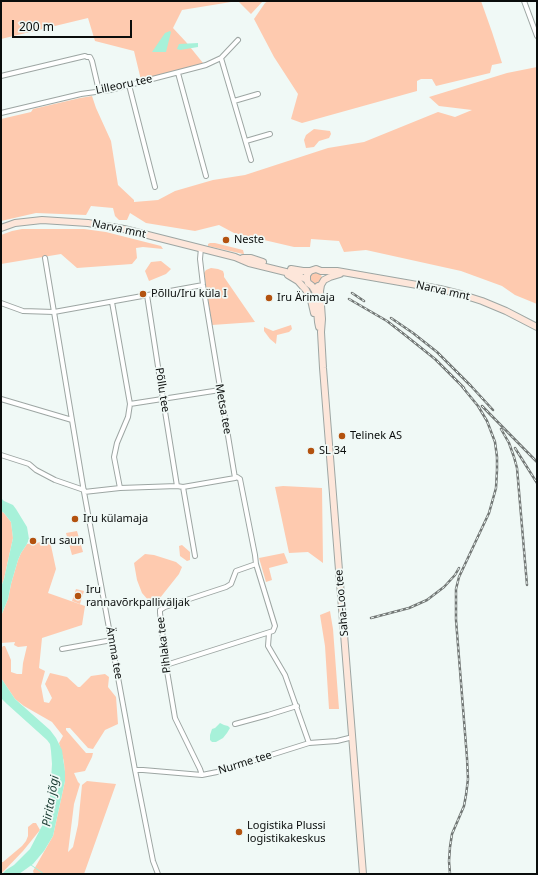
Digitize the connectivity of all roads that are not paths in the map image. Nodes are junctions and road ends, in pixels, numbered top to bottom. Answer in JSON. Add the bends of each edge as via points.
{"nodes":[{"id":1,"x":524,"y":1,"type":"edge"},
{"id":2,"x":537,"y":20,"type":"edge"},
{"id":3,"x":532,"y":22,"type":"junction"},
{"id":4,"x":537,"y":36,"type":"edge"},
{"id":5,"x":238,"y":40,"type":"dead end"},
{"id":6,"x":221,"y":58,"type":"junction"},
{"id":7,"x":178,"y":73,"type":"junction"},
{"id":8,"x":1,"y":76,"type":"edge"},
{"id":9,"x":129,"y":85,"type":"junction"},
{"id":10,"x":99,"y":91,"type":"junction"},
{"id":11,"x":258,"y":94,"type":"dead end"},
{"id":12,"x":234,"y":101,"type":"junction"},
{"id":13,"x":1,"y":113,"type":"edge"},
{"id":14,"x":270,"y":134,"type":"dead end"},
{"id":15,"x":246,"y":141,"type":"junction"},
{"id":16,"x":251,"y":160,"type":"dead end"},
{"id":17,"x":206,"y":176,"type":"dead end"},
{"id":18,"x":155,"y":187,"type":"dead end"},
{"id":19,"x":1,"y":228,"type":"edge"},
{"id":20,"x":201,"y":248,"type":"junction"},
{"id":21,"x":235,"y":257,"type":"junction"},
{"id":22,"x":45,"y":258,"type":"dead end"},
{"id":23,"x":266,"y":267,"type":"junction"},
{"id":24,"x":310,"y":271,"type":"junction"},
{"id":25,"x":321,"y":271,"type":"junction"},
{"id":26,"x":344,"y":273,"type":"junction"},
{"id":27,"x":307,"y":280,"type":"junction"},
{"id":28,"x":323,"y":283,"type":"junction"},
{"id":29,"x":203,"y":285,"type":"junction"},
{"id":30,"x":312,"y":286,"type":"junction"},
{"id":31,"x":147,"y":295,"type":"junction"},
{"id":32,"x":112,"y":302,"type":"junction"},
{"id":33,"x":1,"y":303,"type":"edge"},
{"id":34,"x":54,"y":312,"type":"junction"},
{"id":35,"x":318,"y":322,"type":"junction"},
{"id":36,"x":537,"y":327,"type":"edge"},
{"id":37,"x":321,"y":332,"type":"junction"},
{"id":38,"x":220,"y":390,"type":"junction"},
{"id":39,"x":1,"y":399,"type":"edge"},
{"id":40,"x":163,"y":399,"type":"junction"},
{"id":41,"x":130,"y":404,"type":"junction"},
{"id":42,"x":72,"y":420,"type":"junction"},
{"id":43,"x":1,"y":455,"type":"edge"},
{"id":44,"x":235,"y":478,"type":"junction"},
{"id":45,"x":177,"y":486,"type":"junction"},
{"id":46,"x":183,"y":487,"type":"junction"},
{"id":47,"x":120,"y":488,"type":"junction"},
{"id":48,"x":84,"y":491,"type":"junction"},
{"id":49,"x":195,"y":556,"type":"dead end"},
{"id":50,"x":256,"y":564,"type":"junction"},
{"id":51,"x":269,"y":633,"type":"junction"},
{"id":52,"x":112,"y":640,"type":"junction"},
{"id":53,"x":62,"y":649,"type":"dead end"},
{"id":54,"x":166,"y":665,"type":"junction"},
{"id":55,"x":296,"y":706,"type":"junction"},
{"id":56,"x":235,"y":724,"type":"dead end"},
{"id":57,"x":353,"y":737,"type":"junction"},
{"id":58,"x":309,"y":744,"type":"junction"},
{"id":59,"x":135,"y":770,"type":"junction"},
{"id":60,"x":202,"y":775,"type":"junction"},
{"id":61,"x":158,"y":874,"type":"edge"},
{"id":62,"x":363,"y":874,"type":"edge"}],
"edges":[{"from":1,"to":3,"type":"street"},
{"from":2,"to":3,"type":"street"},
{"from":3,"to":4,"type":"street"},
{"from":5,"to":6,"type":"street","name":"Lilleoru tee"},
{"from":6,"to":7,"type":"street","name":"Lilleoru tee"},
{"from":6,"to":12,"type":"street"},
{"from":7,"to":9,"type":"street","name":"Lilleoru tee"},
{"from":7,"to":17,"type":"street"},
{"from":8,"to":10,"type":"street","via":[[85,56],[90,57],[92,61]]},
{"from":9,"to":10,"type":"street","name":"Lilleoru tee"},
{"from":9,"to":18,"type":"street"},
{"from":10,"to":13,"type":"street","name":"Lilleoru tee"},
{"from":11,"to":12,"type":"street"},
{"from":12,"to":15,"type":"street"},
{"from":14,"to":15,"type":"street"},
{"from":15,"to":16,"type":"street"},
{"from":19,"to":20,"type":"main road","name":"Narva mnt","via":[[42,220],[88,223]]},
{"from":20,"to":21,"type":"main road","name":"Narva mnt"},
{"from":20,"to":29,"type":"street","name":"Metsa tee"},
{"from":21,"to":23,"type":"main road","name":"Narva mnt"},
{"from":21,"to":24,"type":"main road","name":"Narva mnt"},
{"from":22,"to":34,"type":"street","name":"Ämma tee"},
{"from":23,"to":27,"type":"main road","name":"Narva mnt","via":[[298,275]]},
{"from":23,"to":35,"type":"main road","via":[[292,276],[302,284]]},
{"from":24,"to":25,"type":"main road","name":"Narva mnt"},
{"from":24,"to":27,"type":"main road"},
{"from":25,"to":26,"type":"main road","name":"Narva mnt"},
{"from":25,"to":28,"type":"main road","via":[[324,275]]},
{"from":26,"to":28,"type":"main road","name":"Narva mnt","via":[[333,276]]},
{"from":26,"to":36,"type":"main road","name":"Narva mnt","via":[[460,294],[506,311]]},
{"from":27,"to":30,"type":"main road","name":"Narva mnt"},
{"from":28,"to":30,"type":"main road","name":"Narva mnt","via":[[317,287]]},
{"from":28,"to":37,"type":"main road","name":"Saha-Loo tee","via":[[320,291]]},
{"from":29,"to":31,"type":"street"},
{"from":29,"to":38,"type":"street","name":"Metsa tee"},
{"from":30,"to":35,"type":"main road","name":"Saha-Loo tee","via":[[316,295]]},
{"from":31,"to":32,"type":"street"},
{"from":31,"to":40,"type":"street","name":"Põllu tee"},
{"from":32,"to":34,"type":"street"},
{"from":32,"to":41,"type":"street"},
{"from":33,"to":34,"type":"street","via":[[22,311]]},
{"from":34,"to":42,"type":"street","name":"Ämma tee"},
{"from":35,"to":37,"type":"main road","name":"Saha-Loo tee"},
{"from":37,"to":57,"type":"main road","name":"Saha-Loo tee"},
{"from":38,"to":40,"type":"street"},
{"from":38,"to":44,"type":"street","name":"Metsa tee"},
{"from":39,"to":42,"type":"street"},
{"from":40,"to":41,"type":"street"},
{"from":40,"to":45,"type":"street","name":"Põllu tee"},
{"from":41,"to":47,"type":"street","via":[[128,418],[117,443],[114,458]]},
{"from":42,"to":48,"type":"street","name":"Ämma tee"},
{"from":43,"to":48,"type":"street","via":[[29,464],[54,480]]},
{"from":44,"to":46,"type":"street"},
{"from":44,"to":50,"type":"street","name":"Metsa tee","via":[[240,478]]},
{"from":45,"to":46,"type":"street"},
{"from":45,"to":47,"type":"street"},
{"from":46,"to":49,"type":"street"},
{"from":47,"to":48,"type":"street"},
{"from":48,"to":52,"type":"street","name":"Ämma tee"},
{"from":50,"to":51,"type":"street","name":"Metsa tee","via":[[275,626]]},
{"from":50,"to":54,"type":"street","name":"Pihlaka tee","via":[[236,571],[231,584],[226,588],[160,610]]},
{"from":51,"to":54,"type":"street"},
{"from":51,"to":55,"type":"street","name":"Metsa tee","via":[[268,646],[285,675]]},
{"from":52,"to":53,"type":"street"},
{"from":52,"to":59,"type":"street","name":"Ämma tee"},
{"from":54,"to":60,"type":"street","name":"Pihlaka tee","via":[[175,718]]},
{"from":55,"to":56,"type":"street"},
{"from":55,"to":58,"type":"street","name":"Metsa tee"},
{"from":57,"to":58,"type":"street","name":"Nurme tee"},
{"from":57,"to":62,"type":"main road","name":"Saha-Loo tee"},
{"from":58,"to":60,"type":"street","name":"Nurme tee"},
{"from":59,"to":60,"type":"street","name":"Nurme tee"},
{"from":59,"to":61,"type":"street","name":"Ämma tee","via":[[150,848]]}]}
